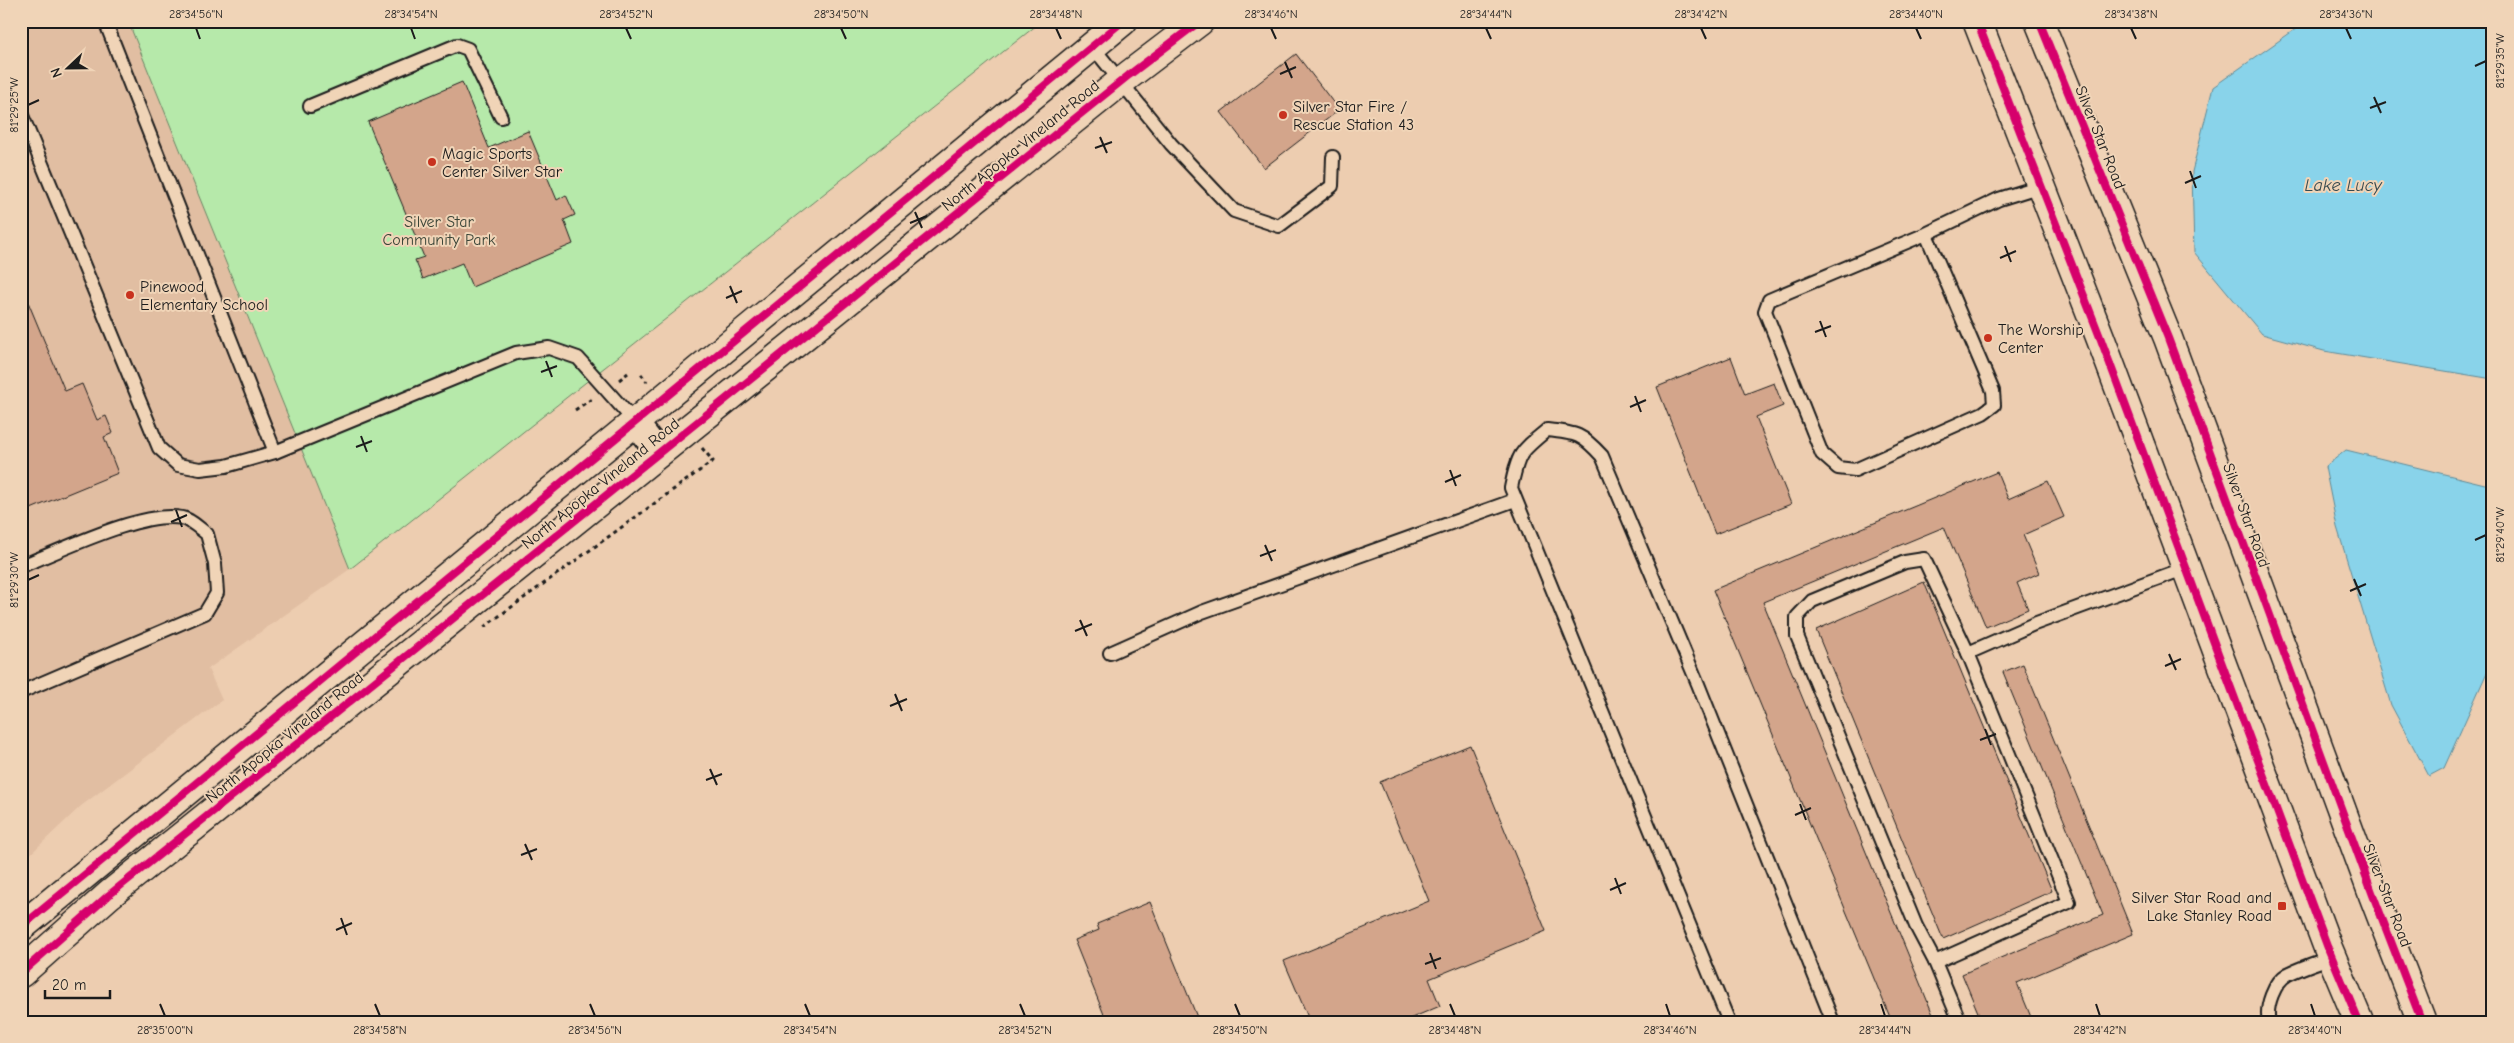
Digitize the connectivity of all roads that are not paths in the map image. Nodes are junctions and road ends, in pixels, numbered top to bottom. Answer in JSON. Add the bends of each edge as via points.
{"nodes":[{"id":1,"x":105,"y":21,"type":"edge"},
{"id":2,"x":1123,"y":21,"type":"edge"},
{"id":3,"x":1200,"y":21,"type":"edge"},
{"id":4,"x":1977,"y":21,"type":"edge"},
{"id":5,"x":2040,"y":21,"type":"edge"},
{"id":6,"x":1092,"y":46,"type":"junction"},
{"id":7,"x":1121,"y":82,"type":"junction"},
{"id":8,"x":310,"y":106,"type":"dead end"},
{"id":9,"x":21,"y":113,"type":"edge"},
{"id":10,"x":501,"y":117,"type":"dead end"},
{"id":11,"x":1333,"y":157,"type":"dead end"},
{"id":12,"x":2041,"y":186,"type":"junction"},
{"id":13,"x":1926,"y":234,"type":"junction"},
{"id":14,"x":634,"y":421,"type":"junction"},
{"id":15,"x":275,"y":452,"type":"junction"},
{"id":16,"x":660,"y":453,"type":"junction"},
{"id":17,"x":1516,"y":500,"type":"junction"},
{"id":18,"x":21,"y":566,"type":"edge"},
{"id":19,"x":2186,"y":568,"type":"junction"},
{"id":20,"x":1110,"y":653,"type":"dead end"},
{"id":21,"x":1968,"y":653,"type":"junction"},
{"id":22,"x":21,"y":692,"type":"edge"},
{"id":23,"x":21,"y":927,"type":"edge"},
{"id":24,"x":2332,"y":957,"type":"junction"},
{"id":25,"x":1935,"y":962,"type":"junction"},
{"id":26,"x":21,"y":973,"type":"edge"},
{"id":27,"x":1729,"y":1022,"type":"edge"},
{"id":28,"x":1834,"y":1022,"type":"edge"},
{"id":29,"x":1960,"y":1022,"type":"edge"},
{"id":30,"x":2268,"y":1022,"type":"edge"},
{"id":31,"x":2359,"y":1022,"type":"edge"},
{"id":32,"x":2422,"y":1022,"type":"edge"}],
"edges":[{"from":1,"to":15,"type":"lane"},
{"from":2,"to":6,"type":"main road","name":"North Apopka Vineland Road"},
{"from":3,"to":7,"type":"main road","name":"North Apopka Vineland Road"},
{"from":4,"to":12,"type":"main road"},
{"from":5,"to":32,"type":"main road","name":"Silver Star Road","via":[[2168,338],[2372,895]]},
{"from":6,"to":7,"type":"lane"},
{"from":6,"to":14,"type":"main road","name":"North Apopka Vineland Road"},
{"from":7,"to":11,"type":"lane","via":[[1234,212],[1279,226],[1332,186]]},
{"from":7,"to":16,"type":"main road","name":"North Apopka Vineland Road"},
{"from":8,"to":10,"type":"lane","via":[[457,45],[468,49]]},
{"from":9,"to":15,"type":"lane","via":[[159,448],[178,465],[200,469],[226,466]]},
{"from":12,"to":13,"type":"lane","via":[[1999,199]]},
{"from":12,"to":19,"type":"main road"},
{"from":13,"to":13,"type":"lane","via":[[1769,300],[1764,311],[1822,454],[1838,468],[1855,470],[1983,413],[1994,405],[1993,391]]},
{"from":14,"to":15,"type":"lane","via":[[578,358],[549,348],[516,354]]},
{"from":14,"to":16,"type":"street"},
{"from":14,"to":23,"type":"main road","name":"North Apopka Vineland Road"},
{"from":16,"to":26,"type":"main road","name":"North Apopka Vineland Road","via":[[109,895]]},
{"from":17,"to":20,"type":"lane","via":[[1202,612]]},
{"from":17,"to":27,"type":"lane"},
{"from":17,"to":28,"type":"lane","via":[[1511,488],[1516,465],[1524,448],[1547,430],[1570,432],[1587,439],[1602,456]]},
{"from":18,"to":22,"type":"lane","via":[[125,525],[160,516],[184,518],[208,534],[217,593],[205,613]]},
{"from":19,"to":21,"type":"lane","via":[[2034,624]]},
{"from":19,"to":24,"type":"main road"},
{"from":21,"to":25,"type":"lane","via":[[2069,902]]},
{"from":21,"to":25,"type":"lane","via":[[1924,559],[1905,562],[1812,601],[1797,617],[1797,636],[1916,926]]},
{"from":24,"to":30,"type":"lane","via":[[2286,975],[2271,996]]},
{"from":24,"to":31,"type":"main road"},
{"from":25,"to":29,"type":"lane"}]}
